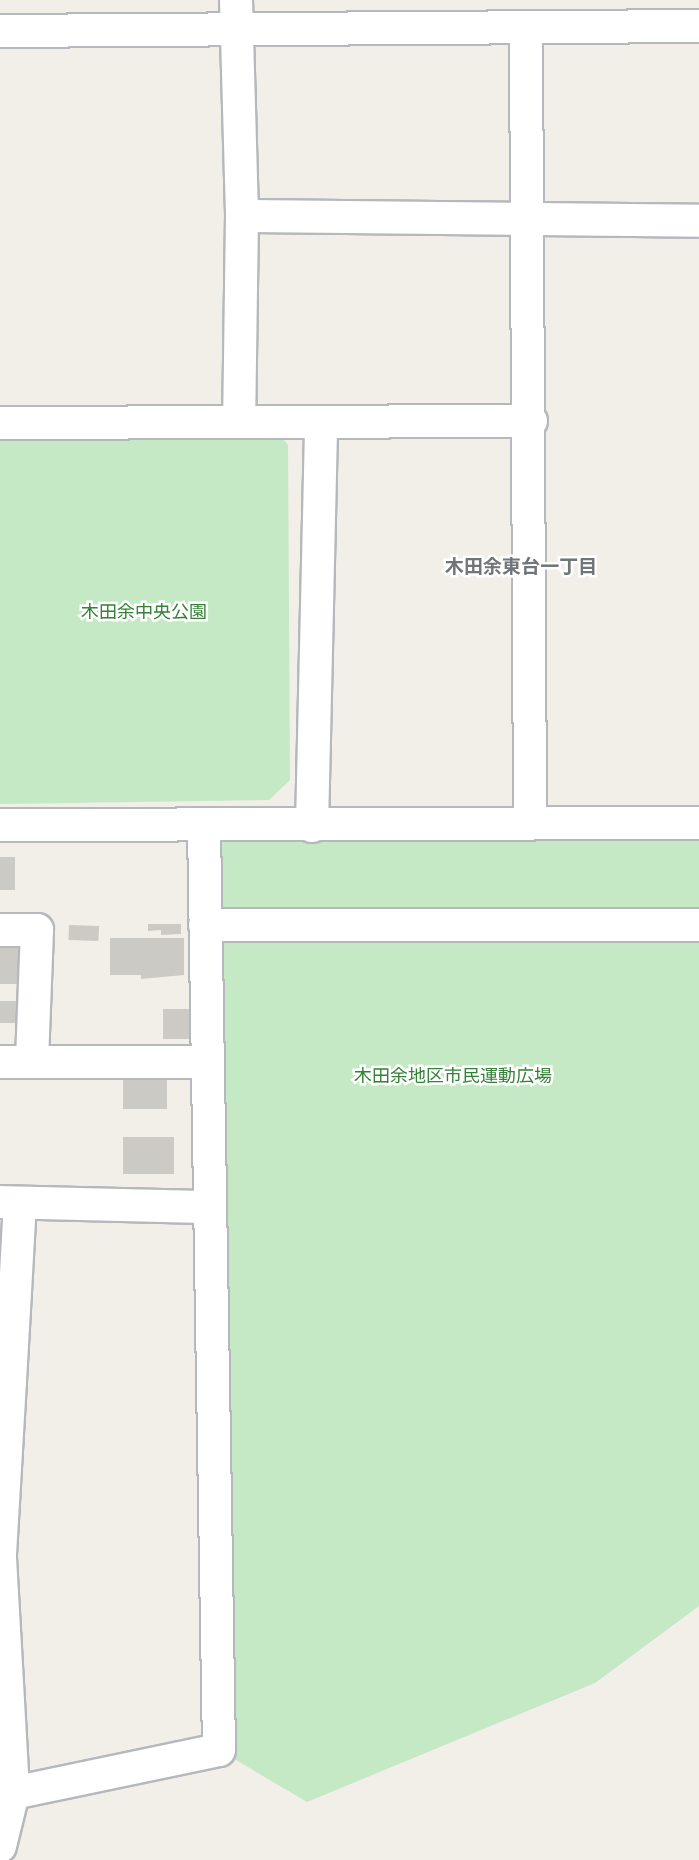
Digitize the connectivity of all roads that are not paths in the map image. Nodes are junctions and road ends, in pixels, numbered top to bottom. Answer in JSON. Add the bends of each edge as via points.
{"nodes":[{"id":1,"x":236,"y":15,"type":"edge"},
{"id":2,"x":699,"y":26,"type":"edge"},
{"id":3,"x":526,"y":29,"type":"junction"},
{"id":4,"x":0,"y":31,"type":"edge"},
{"id":5,"x":242,"y":216,"type":"junction"},
{"id":6,"x":528,"y":219,"type":"junction"},
{"id":7,"x":699,"y":221,"type":"edge"},
{"id":8,"x":239,"y":421,"type":"junction"},
{"id":9,"x":531,"y":421,"type":"junction"},
{"id":10,"x":0,"y":423,"type":"edge"},
{"id":11,"x":321,"y":423,"type":"junction"},
{"id":12,"x":530,"y":823,"type":"junction"},
{"id":13,"x":699,"y":823,"type":"edge"},
{"id":14,"x":0,"y":825,"type":"edge"},
{"id":15,"x":204,"y":825,"type":"junction"},
{"id":16,"x":312,"y":826,"type":"junction"},
{"id":17,"x":205,"y":925,"type":"junction"},
{"id":18,"x":699,"y":925,"type":"edge"},
{"id":19,"x":0,"y":930,"type":"edge"},
{"id":20,"x":0,"y":1062,"type":"edge"},
{"id":21,"x":32,"y":1062,"type":"junction"},
{"id":22,"x":206,"y":1062,"type":"junction"},
{"id":23,"x":10,"y":1203,"type":"edge"},
{"id":24,"x":208,"y":1207,"type":"junction"},
{"id":25,"x":5,"y":1381,"type":"edge"},
{"id":26,"x":0,"y":1558,"type":"edge"},
{"id":27,"x":7,"y":1791,"type":"edge"},
{"id":28,"x":0,"y":1846,"type":"edge"}],
"edges":[{"from":1,"to":3,"type":"street"},
{"from":1,"to":4,"type":"street"},
{"from":1,"to":5,"type":"street"},
{"from":2,"to":3,"type":"street"},
{"from":3,"to":6,"type":"street"},
{"from":5,"to":6,"type":"street"},
{"from":5,"to":8,"type":"street"},
{"from":6,"to":7,"type":"street"},
{"from":6,"to":9,"type":"street"},
{"from":8,"to":10,"type":"street"},
{"from":8,"to":11,"type":"street"},
{"from":9,"to":11,"type":"street"},
{"from":9,"to":12,"type":"street"},
{"from":11,"to":16,"type":"street"},
{"from":12,"to":13,"type":"street"},
{"from":12,"to":16,"type":"street"},
{"from":14,"to":15,"type":"street"},
{"from":15,"to":16,"type":"street"},
{"from":15,"to":17,"type":"street"},
{"from":17,"to":18,"type":"street"},
{"from":17,"to":22,"type":"street"},
{"from":19,"to":21,"type":"street","via":[[37,930]]},
{"from":20,"to":21,"type":"street"},
{"from":21,"to":22,"type":"street"},
{"from":22,"to":24,"type":"street"},
{"from":23,"to":24,"type":"street"},
{"from":23,"to":25,"type":"street"},
{"from":24,"to":27,"type":"street","via":[[219,1750]]},
{"from":25,"to":26,"type":"street"},
{"from":26,"to":27,"type":"street"},
{"from":27,"to":28,"type":"street"}]}
